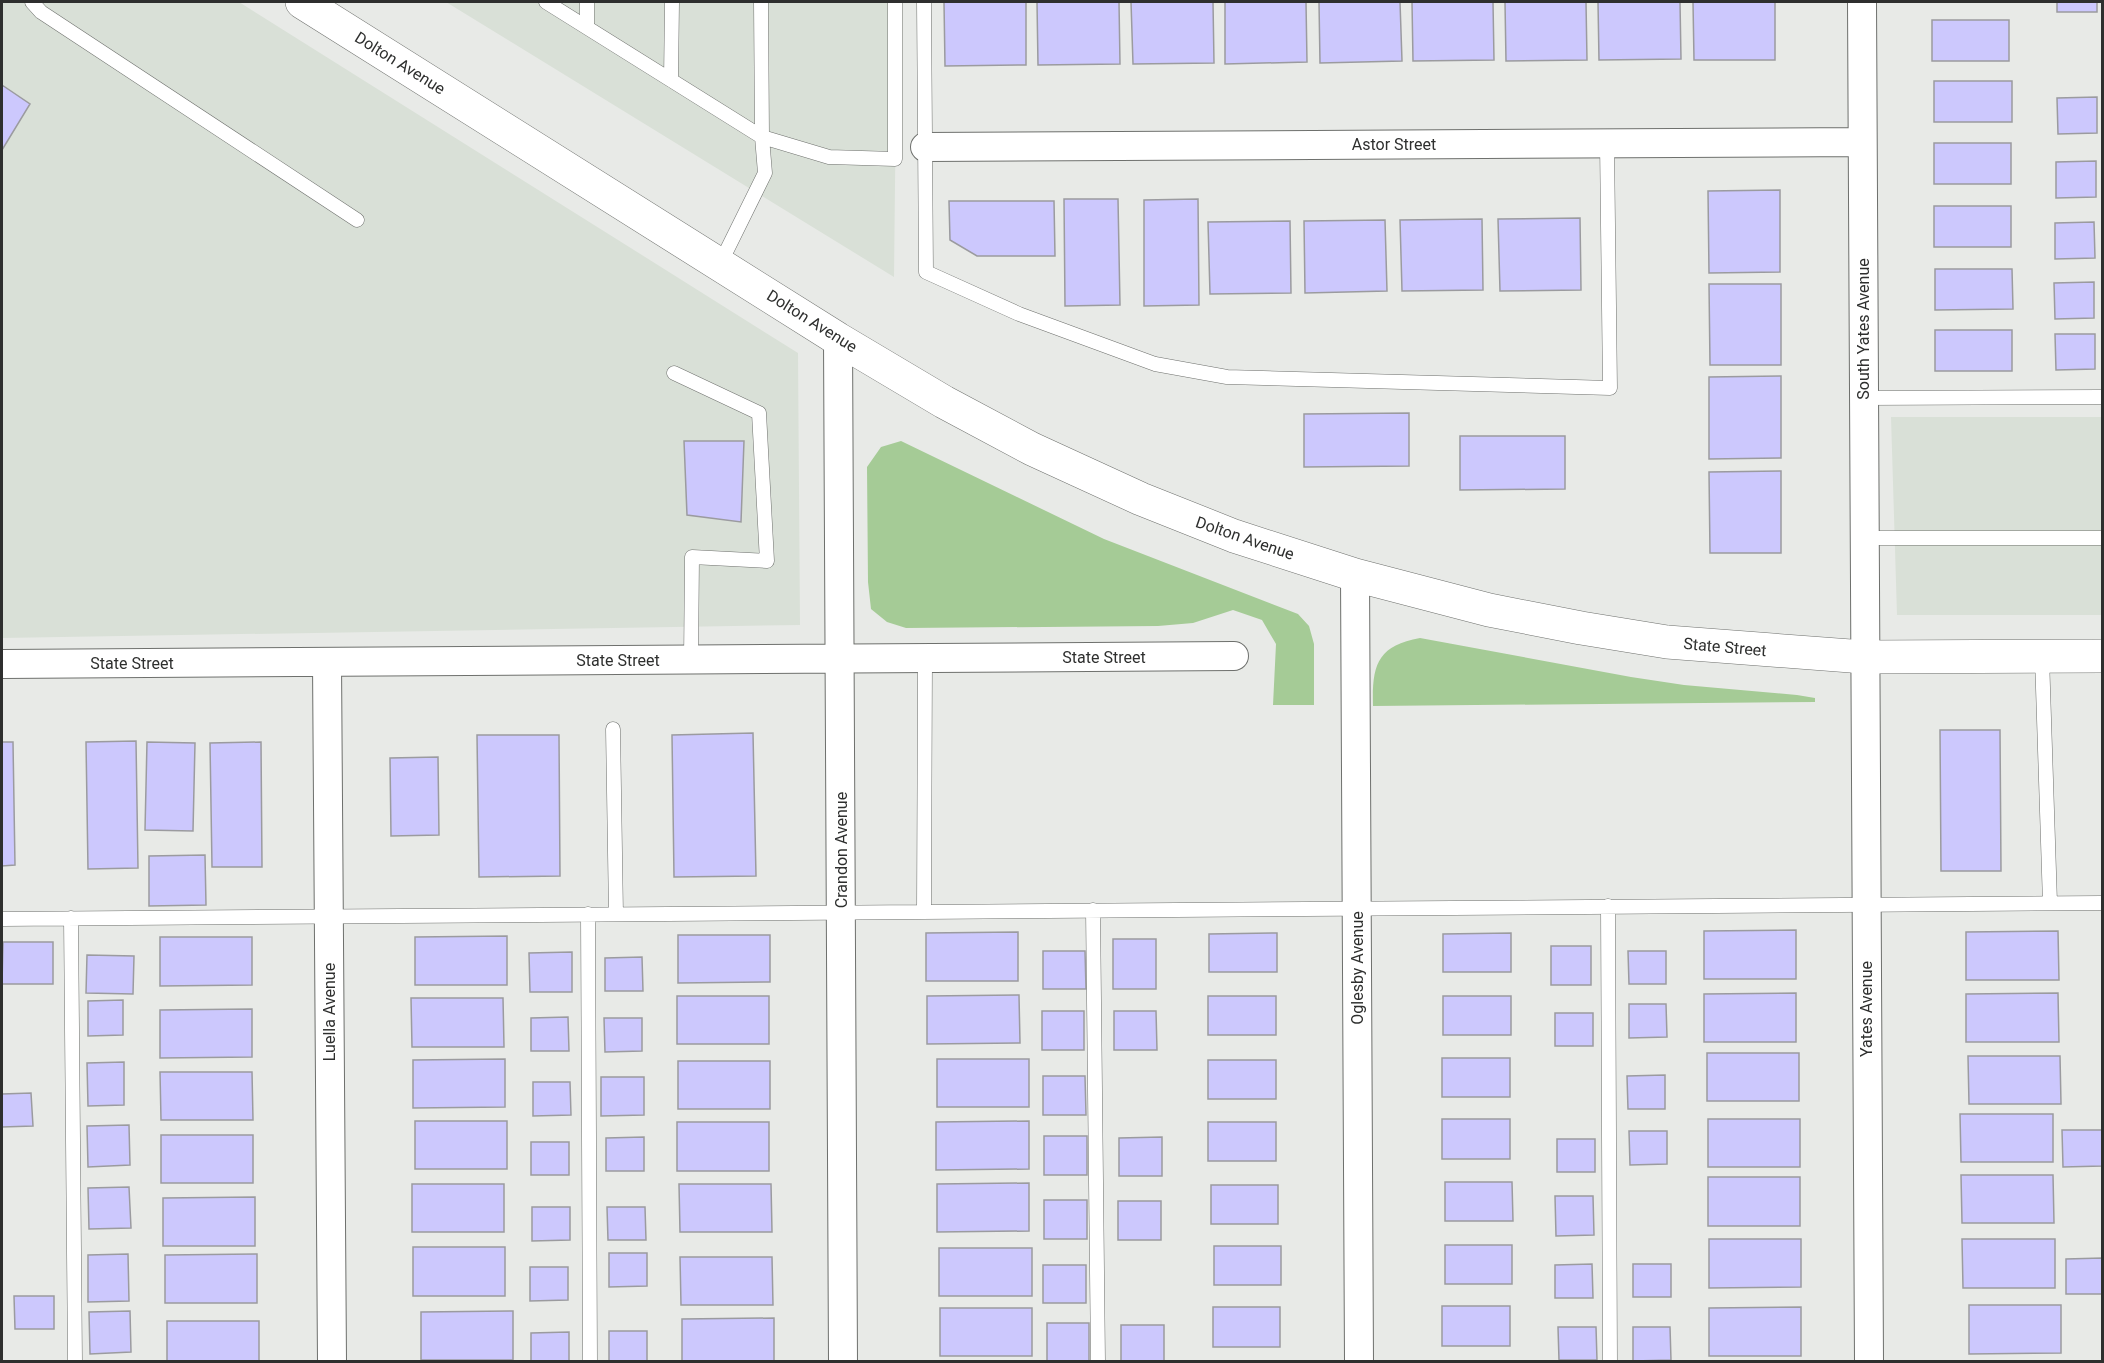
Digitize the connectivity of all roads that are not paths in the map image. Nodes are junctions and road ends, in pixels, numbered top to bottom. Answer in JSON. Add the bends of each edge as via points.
{"nodes":[{"id":1,"x":32,"y":2,"type":"edge"},
{"id":2,"x":302,"y":2,"type":"edge"},
{"id":3,"x":546,"y":2,"type":"edge"},
{"id":4,"x":587,"y":2,"type":"edge"},
{"id":5,"x":672,"y":2,"type":"edge"},
{"id":6,"x":761,"y":2,"type":"edge"},
{"id":7,"x":895,"y":2,"type":"edge"},
{"id":8,"x":924,"y":2,"type":"edge"},
{"id":9,"x":1862,"y":2,"type":"edge"},
{"id":10,"x":587,"y":27,"type":"junction"},
{"id":11,"x":671,"y":80,"type":"junction"},
{"id":12,"x":762,"y":137,"type":"junction"},
{"id":13,"x":1862,"y":142,"type":"junction"},
{"id":14,"x":1607,"y":143,"type":"junction"},
{"id":15,"x":925,"y":147,"type":"junction"},
{"id":16,"x":357,"y":220,"type":"dead end"},
{"id":17,"x":720,"y":264,"type":"junction"},
{"id":18,"x":838,"y":339,"type":"junction"},
{"id":19,"x":674,"y":373,"type":"dead end"},
{"id":20,"x":2103,"y":397,"type":"edge"},
{"id":21,"x":1863,"y":398,"type":"junction"},
{"id":22,"x":1864,"y":538,"type":"junction"},
{"id":23,"x":2103,"y":538,"type":"edge"},
{"id":24,"x":1355,"y":575,"type":"junction"},
{"id":25,"x":1234,"y":656,"type":"dead end"},
{"id":26,"x":2042,"y":656,"type":"junction"},
{"id":27,"x":2103,"y":656,"type":"edge"},
{"id":28,"x":1864,"y":657,"type":"junction"},
{"id":29,"x":840,"y":658,"type":"junction"},
{"id":30,"x":924,"y":658,"type":"junction"},
{"id":31,"x":691,"y":660,"type":"junction"},
{"id":32,"x":327,"y":662,"type":"junction"},
{"id":33,"x":2,"y":664,"type":"edge"},
{"id":34,"x":613,"y":729,"type":"dead end"},
{"id":35,"x":2050,"y":903,"type":"junction"},
{"id":36,"x":2103,"y":903,"type":"edge"},
{"id":37,"x":1865,"y":905,"type":"junction"},
{"id":38,"x":1608,"y":906,"type":"junction"},
{"id":39,"x":1357,"y":909,"type":"junction"},
{"id":40,"x":1093,"y":910,"type":"junction"},
{"id":41,"x":924,"y":912,"type":"junction"},
{"id":42,"x":841,"y":913,"type":"junction"},
{"id":43,"x":588,"y":914,"type":"junction"},
{"id":44,"x":616,"y":914,"type":"junction"},
{"id":45,"x":328,"y":916,"type":"junction"},
{"id":46,"x":71,"y":918,"type":"junction"},
{"id":47,"x":2,"y":919,"type":"edge"},
{"id":48,"x":75,"y":1362,"type":"edge"},
{"id":49,"x":332,"y":1362,"type":"edge"},
{"id":50,"x":590,"y":1362,"type":"edge"},
{"id":51,"x":843,"y":1362,"type":"edge"},
{"id":52,"x":1098,"y":1362,"type":"edge"},
{"id":53,"x":1359,"y":1362,"type":"edge"},
{"id":54,"x":1610,"y":1362,"type":"edge"},
{"id":55,"x":1869,"y":1362,"type":"edge"}],
"edges":[{"from":1,"to":16,"type":"lane","via":[[41,12]]},
{"from":2,"to":17,"type":"street","name":"Dolton Avenue"},
{"from":3,"to":10,"type":"lane"},
{"from":4,"to":10,"type":"lane"},
{"from":5,"to":11,"type":"lane"},
{"from":6,"to":12,"type":"lane"},
{"from":7,"to":12,"type":"lane","via":[[895,159],[829,157]]},
{"from":8,"to":15,"type":"lane"},
{"from":9,"to":13,"type":"street","name":"South Yates Avenue"},
{"from":10,"to":11,"type":"lane"},
{"from":11,"to":12,"type":"lane"},
{"from":12,"to":17,"type":"lane","via":[[765,173]]},
{"from":13,"to":14,"type":"street","name":"Astor Street"},
{"from":13,"to":21,"type":"street","name":"South Yates Avenue"},
{"from":14,"to":15,"type":"street","name":"Astor Street"},
{"from":14,"to":15,"type":"lane","via":[[1610,388],[1227,377],[1155,364],[1019,314],[926,272]]},
{"from":17,"to":18,"type":"street","name":"Dolton Avenue"},
{"from":18,"to":24,"type":"street","name":"Dolton Avenue","via":[[944,402],[1141,499],[1234,536]]},
{"from":18,"to":29,"type":"street","name":"Crandon Avenue"},
{"from":19,"to":31,"type":"lane","via":[[759,412],[767,561],[692,557]]},
{"from":20,"to":21,"type":"lane"},
{"from":21,"to":22,"type":"street","name":"South Yates Avenue"},
{"from":22,"to":23,"type":"lane"},
{"from":22,"to":28,"type":"street","name":"South Yates Avenue"},
{"from":24,"to":28,"type":"street","name":"State Street","via":[[1489,610],[1667,642]]},
{"from":24,"to":39,"type":"street","name":"Oglesby Avenue"},
{"from":25,"to":30,"type":"street","name":"State Street"},
{"from":26,"to":27,"type":"street","name":"State Street"},
{"from":26,"to":28,"type":"street","name":"State Street"},
{"from":26,"to":35,"type":"lane"},
{"from":28,"to":37,"type":"street","name":"Yates Avenue"},
{"from":29,"to":30,"type":"street","name":"State Street"},
{"from":29,"to":31,"type":"street","name":"State Street"},
{"from":29,"to":42,"type":"street","name":"Crandon Avenue"},
{"from":30,"to":41,"type":"lane"},
{"from":31,"to":32,"type":"street","name":"State Street"},
{"from":32,"to":33,"type":"street","name":"State Street"},
{"from":32,"to":45,"type":"street","name":"Luella Avenue"},
{"from":34,"to":44,"type":"lane"},
{"from":35,"to":36,"type":"lane"},
{"from":35,"to":37,"type":"lane"},
{"from":37,"to":38,"type":"lane"},
{"from":37,"to":55,"type":"street","name":"Yates Avenue"},
{"from":38,"to":39,"type":"lane"},
{"from":38,"to":54,"type":"lane"},
{"from":39,"to":40,"type":"lane"},
{"from":39,"to":53,"type":"street","name":"Oglesby Avenue"},
{"from":40,"to":41,"type":"lane"},
{"from":40,"to":52,"type":"lane"},
{"from":41,"to":42,"type":"lane"},
{"from":42,"to":44,"type":"lane"},
{"from":42,"to":51,"type":"street","name":"Crandon Avenue"},
{"from":43,"to":44,"type":"lane"},
{"from":43,"to":45,"type":"lane"},
{"from":43,"to":50,"type":"lane"},
{"from":45,"to":46,"type":"lane"},
{"from":45,"to":49,"type":"street","name":"Luella Avenue"},
{"from":46,"to":47,"type":"lane"},
{"from":46,"to":48,"type":"lane"}]}
